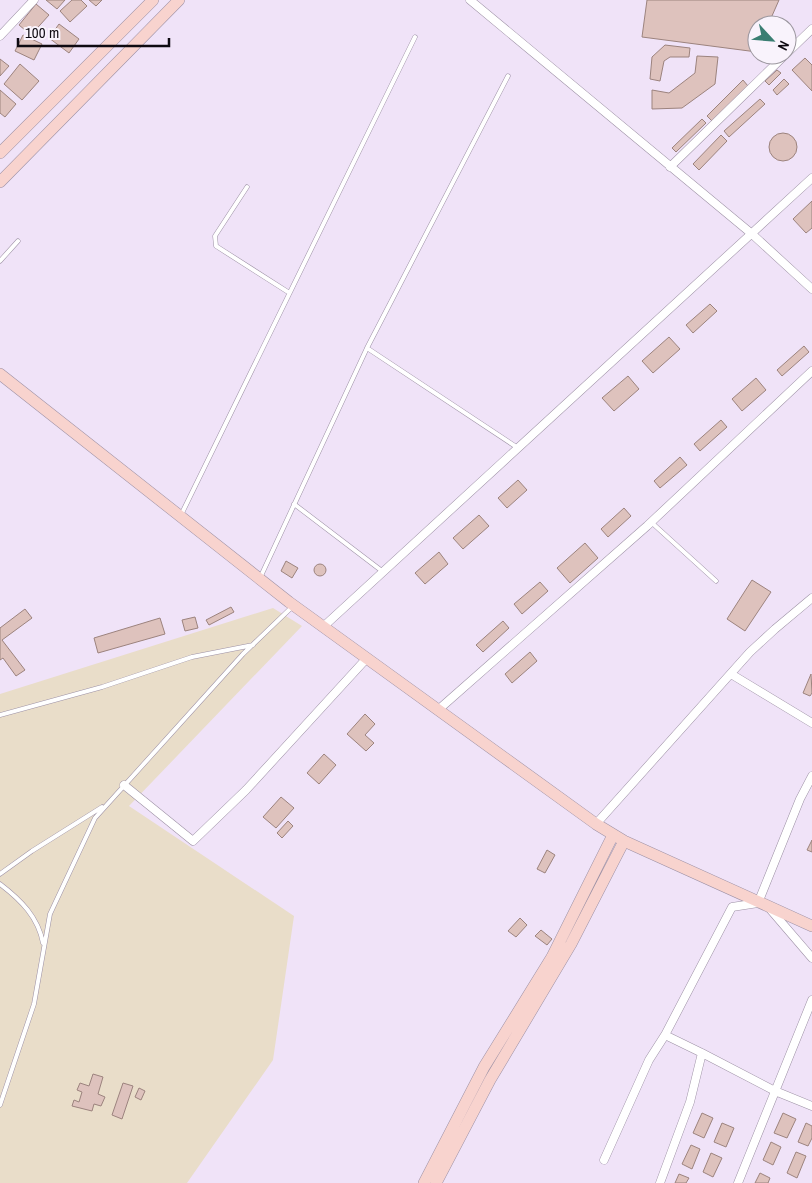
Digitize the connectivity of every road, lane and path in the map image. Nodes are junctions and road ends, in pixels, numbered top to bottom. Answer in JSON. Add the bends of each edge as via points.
{"nodes":[{"id":1,"x":34,"y":0,"type":"edge"},
{"id":2,"x":153,"y":0,"type":"edge"},
{"id":3,"x":179,"y":0,"type":"edge"},
{"id":4,"x":470,"y":0,"type":"edge"},
{"id":5,"x":812,"y":29,"type":"edge"},
{"id":6,"x":0,"y":36,"type":"edge"},
{"id":7,"x":415,"y":37,"type":"dead end"},
{"id":8,"x":797,"y":43,"type":"edge"},
{"id":9,"x":775,"y":65,"type":"edge"},
{"id":10,"x":508,"y":76,"type":"dead end"},
{"id":11,"x":0,"y":153,"type":"edge"},
{"id":12,"x":670,"y":167,"type":"junction"},
{"id":13,"x":812,"y":178,"type":"edge"},
{"id":14,"x":0,"y":182,"type":"edge"},
{"id":15,"x":247,"y":187,"type":"dead end"},
{"id":16,"x":752,"y":234,"type":"junction"},
{"id":17,"x":18,"y":241,"type":"dead end"},
{"id":18,"x":0,"y":260,"type":"edge"},
{"id":19,"x":812,"y":289,"type":"edge"},
{"id":20,"x":288,"y":292,"type":"junction"},
{"id":21,"x":367,"y":348,"type":"junction"},
{"id":22,"x":812,"y":371,"type":"edge"},
{"id":23,"x":0,"y":374,"type":"edge"},
{"id":24,"x":518,"y":448,"type":"junction"},
{"id":25,"x":294,"y":504,"type":"junction"},
{"id":26,"x":180,"y":516,"type":"junction"},
{"id":27,"x":651,"y":522,"type":"junction"},
{"id":28,"x":382,"y":571,"type":"junction"},
{"id":29,"x":259,"y":579,"type":"junction"},
{"id":30,"x":716,"y":581,"type":"dead end"},
{"id":31,"x":812,"y":598,"type":"edge"},
{"id":32,"x":294,"y":606,"type":"junction"},
{"id":33,"x":323,"y":626,"type":"junction"},
{"id":34,"x":253,"y":645,"type":"junction"},
{"id":35,"x":367,"y":658,"type":"junction"},
{"id":36,"x":731,"y":674,"type":"junction"},
{"id":37,"x":438,"y":710,"type":"junction"},
{"id":38,"x":0,"y":716,"type":"edge"},
{"id":39,"x":812,"y":723,"type":"edge"},
{"id":40,"x":812,"y":776,"type":"edge"},
{"id":41,"x":124,"y":785,"type":"junction"},
{"id":42,"x":106,"y":805,"type":"junction"},
{"id":43,"x":596,"y":824,"type":"junction"},
{"id":44,"x":613,"y":835,"type":"junction"},
{"id":45,"x":624,"y":841,"type":"junction"},
{"id":46,"x":0,"y":874,"type":"edge"},
{"id":47,"x":0,"y":884,"type":"edge"},
{"id":48,"x":763,"y":906,"type":"junction"},
{"id":49,"x":812,"y":926,"type":"edge"},
{"id":50,"x":43,"y":945,"type":"junction"},
{"id":51,"x":812,"y":958,"type":"edge"},
{"id":52,"x":812,"y":1000,"type":"edge"},
{"id":53,"x":665,"y":1035,"type":"junction"},
{"id":54,"x":702,"y":1053,"type":"junction"},
{"id":55,"x":775,"y":1090,"type":"junction"},
{"id":56,"x":0,"y":1105,"type":"edge"},
{"id":57,"x":812,"y":1106,"type":"edge"},
{"id":58,"x":604,"y":1160,"type":"dead end"},
{"id":59,"x":424,"y":1183,"type":"edge"},
{"id":60,"x":436,"y":1183,"type":"edge"},
{"id":61,"x":660,"y":1183,"type":"edge"},
{"id":62,"x":738,"y":1183,"type":"edge"}],
"edges":[{"from":1,"to":6,"type":"street"},
{"from":2,"to":11,"type":"street"},
{"from":3,"to":14,"type":"street"},
{"from":4,"to":12,"type":"street"},
{"from":5,"to":8,"type":"street"},
{"from":7,"to":20,"type":"lane"},
{"from":9,"to":12,"type":"street"},
{"from":10,"to":21,"type":"lane"},
{"from":12,"to":16,"type":"street"},
{"from":13,"to":16,"type":"street"},
{"from":15,"to":20,"type":"lane","via":[[215,236],[216,246]]},
{"from":16,"to":19,"type":"street"},
{"from":16,"to":24,"type":"street"},
{"from":17,"to":18,"type":"lane"},
{"from":20,"to":26,"type":"lane"},
{"from":21,"to":24,"type":"lane"},
{"from":21,"to":25,"type":"lane"},
{"from":22,"to":27,"type":"street"},
{"from":23,"to":26,"type":"street"},
{"from":24,"to":28,"type":"street"},
{"from":25,"to":28,"type":"lane"},
{"from":25,"to":29,"type":"lane"},
{"from":26,"to":29,"type":"street"},
{"from":27,"to":30,"type":"lane"},
{"from":27,"to":37,"type":"street"},
{"from":28,"to":33,"type":"street"},
{"from":29,"to":32,"type":"street"},
{"from":31,"to":36,"type":"street","via":[[774,629]]},
{"from":32,"to":33,"type":"street"},
{"from":32,"to":34,"type":"lane"},
{"from":33,"to":35,"type":"street"},
{"from":34,"to":38,"type":"lane","via":[[192,657]]},
{"from":34,"to":41,"type":"lane"},
{"from":35,"to":37,"type":"street"},
{"from":35,"to":41,"type":"street","via":[[246,790],[193,841]]},
{"from":36,"to":39,"type":"street"},
{"from":36,"to":43,"type":"street"},
{"from":37,"to":43,"type":"street"},
{"from":40,"to":48,"type":"street","via":[[800,799]]},
{"from":41,"to":42,"type":"lane"},
{"from":42,"to":46,"type":"lane","via":[[32,850]]},
{"from":42,"to":50,"type":"lane","via":[[95,818],[50,914]]},
{"from":43,"to":44,"type":"street"},
{"from":44,"to":45,"type":"street"},
{"from":44,"to":59,"type":"street","via":[[552,958],[484,1067]]},
{"from":45,"to":48,"type":"street"},
{"from":45,"to":60,"type":"street","via":[[571,944],[490,1080]]},
{"from":47,"to":50,"type":"lane","via":[[27,908],[40,928]]},
{"from":48,"to":49,"type":"street"},
{"from":48,"to":51,"type":"street"},
{"from":48,"to":53,"type":"street","via":[[732,907]]},
{"from":50,"to":56,"type":"lane","via":[[34,1004]]},
{"from":52,"to":55,"type":"street"},
{"from":53,"to":54,"type":"street"},
{"from":53,"to":58,"type":"street","via":[[649,1060]]},
{"from":54,"to":55,"type":"street"},
{"from":54,"to":61,"type":"street","via":[[690,1102]]},
{"from":55,"to":57,"type":"street"},
{"from":55,"to":62,"type":"street"}]}
